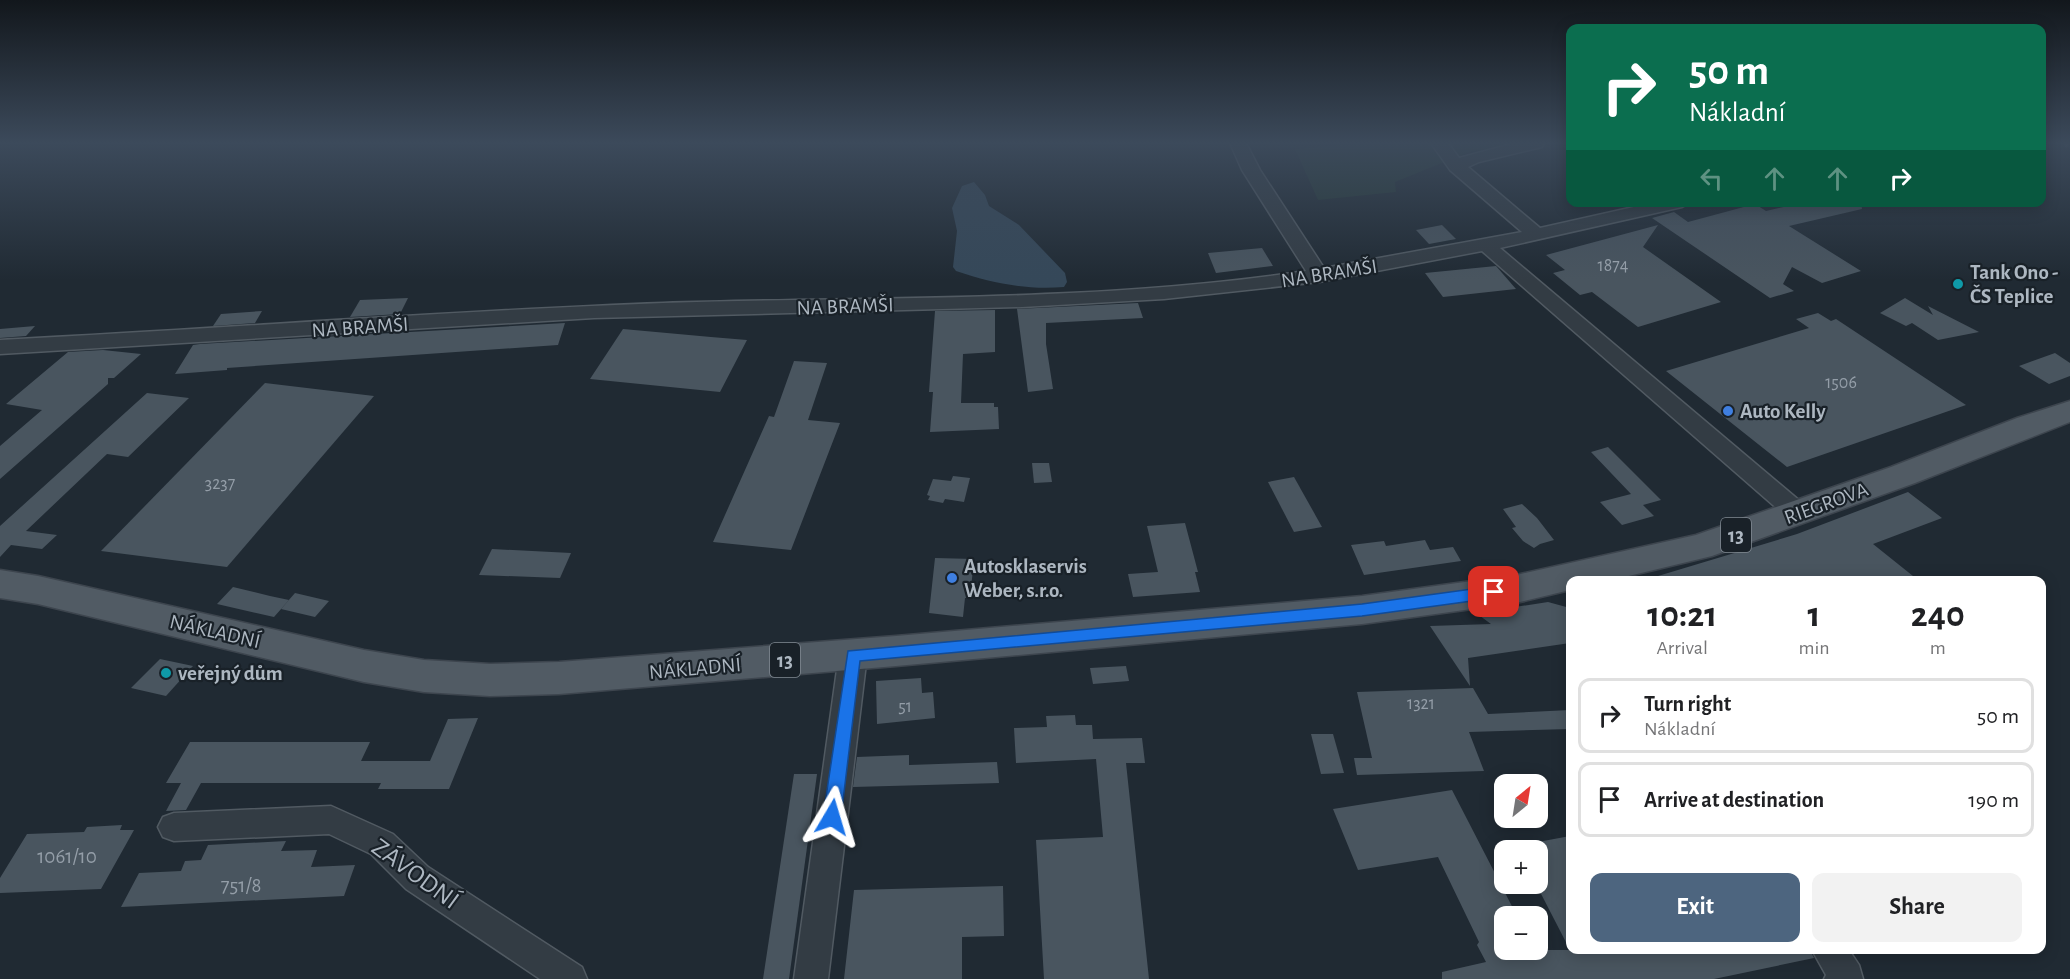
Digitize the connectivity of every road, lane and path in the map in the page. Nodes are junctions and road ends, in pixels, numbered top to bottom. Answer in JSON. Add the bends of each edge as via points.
{"nodes":[{"id":1,"x":1263,"y":189,"type":"edge"},
{"id":2,"x":1483,"y":189,"type":"edge"},
{"id":3,"x":1660,"y":207,"type":"edge"},
{"id":4,"x":1537,"y":235,"type":"junction"},
{"id":5,"x":1487,"y":246,"type":"junction"},
{"id":6,"x":1318,"y":276,"type":"junction"},
{"id":7,"x":0,"y":347,"type":"edge"},
{"id":8,"x":2070,"y":411,"type":"edge"},
{"id":9,"x":1798,"y":513,"type":"junction"},
{"id":10,"x":1589,"y":576,"type":"edge"},
{"id":11,"x":1566,"y":581,"type":"edge"},
{"id":12,"x":0,"y":584,"type":"edge"},
{"id":13,"x":853,"y":655,"type":"junction"},
{"id":14,"x":174,"y":827,"type":"dead end"},
{"id":15,"x":570,"y":979,"type":"edge"},
{"id":16,"x":811,"y":979,"type":"edge"}],
"edges":[{"from":1,"to":6,"type":"street"},
{"from":2,"to":4,"type":"street"},
{"from":3,"to":4,"type":"street","name":"NA BRAMŠI"},
{"from":4,"to":5,"type":"street","name":"NA BRAMŠI"},
{"from":5,"to":6,"type":"street","name":"NA BRAMŠI"},
{"from":5,"to":9,"type":"street"},
{"from":6,"to":7,"type":"street","name":"NA BRAMŠI","via":[[1164,293],[867,306],[595,312]]},
{"from":8,"to":9,"type":"main road","name":"RIEGROVA","number":"13"},
{"from":9,"to":10,"type":"main road","name":"RIEGROVA","number":"13","via":[[1700,547]]},
{"from":11,"to":13,"type":"main road","name":"NÁKLADNÍ","number":"13","via":[[1362,610]]},
{"from":12,"to":13,"type":"main road","name":"NÁKLADNÍ","number":"13","via":[[424,676],[490,680],[559,678]]},
{"from":13,"to":16,"type":"street"},
{"from":14,"to":15,"type":"street","name":"ZÁVODNÍ","via":[[330,820],[382,844],[417,878]]}]}
